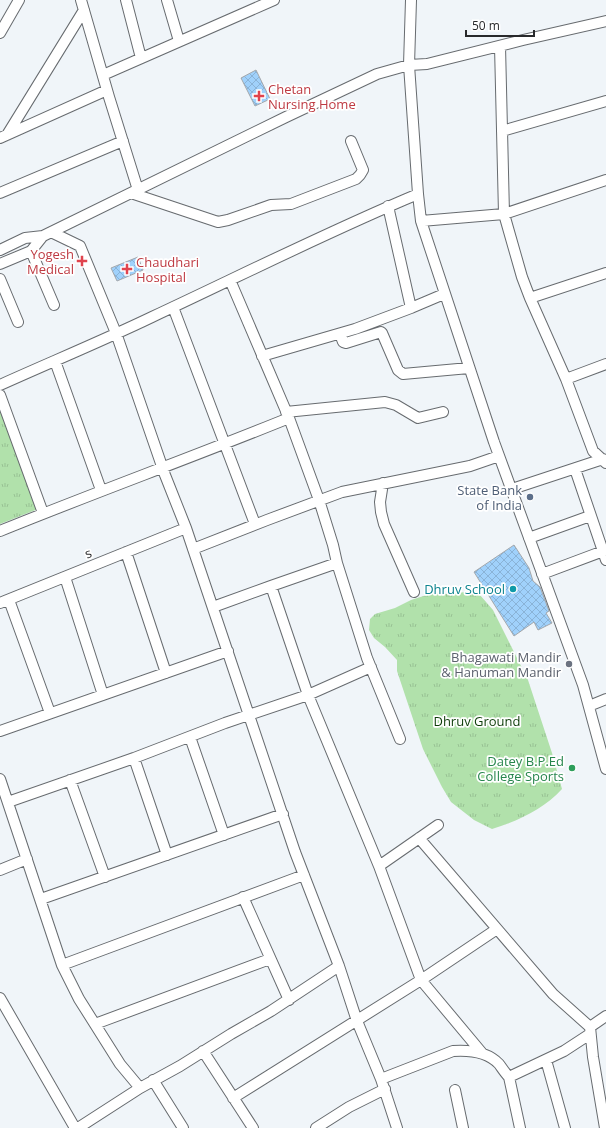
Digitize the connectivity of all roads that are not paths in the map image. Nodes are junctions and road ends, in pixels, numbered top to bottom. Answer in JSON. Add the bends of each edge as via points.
{"nodes":[{"id":1,"x":20,"y":0,"type":"edge"},
{"id":2,"x":126,"y":0,"type":"edge"},
{"id":3,"x":167,"y":0,"type":"edge"},
{"id":4,"x":274,"y":0,"type":"edge"},
{"id":5,"x":411,"y":0,"type":"edge"},
{"id":6,"x":83,"y":5,"type":"edge"},
{"id":7,"x":4,"y":18,"type":"edge"},
{"id":8,"x":606,"y":21,"type":"edge"},
{"id":9,"x":0,"y":33,"type":"edge"},
{"id":10,"x":179,"y":41,"type":"junction"},
{"id":11,"x":500,"y":46,"type":"junction"},
{"id":12,"x":141,"y":58,"type":"junction"},
{"id":13,"x":409,"y":65,"type":"junction"},
{"id":14,"x":103,"y":75,"type":"junction"},
{"id":15,"x":107,"y":90,"type":"junction"},
{"id":16,"x":606,"y":101,"type":"edge"},
{"id":17,"x":502,"y":131,"type":"junction"},
{"id":18,"x":4,"y":136,"type":"edge"},
{"id":19,"x":123,"y":141,"type":"junction"},
{"id":20,"x":350,"y":141,"type":"dead end"},
{"id":21,"x":606,"y":180,"type":"edge"},
{"id":22,"x":135,"y":192,"type":"junction"},
{"id":23,"x":0,"y":193,"type":"edge"},
{"id":24,"x":418,"y":194,"type":"junction"},
{"id":25,"x":388,"y":206,"type":"junction"},
{"id":26,"x":504,"y":214,"type":"junction"},
{"id":27,"x":421,"y":221,"type":"junction"},
{"id":28,"x":47,"y":234,"type":"junction"},
{"id":29,"x":0,"y":250,"type":"edge"},
{"id":30,"x":31,"y":251,"type":"junction"},
{"id":31,"x":0,"y":264,"type":"edge"},
{"id":32,"x":606,"y":272,"type":"edge"},
{"id":33,"x":0,"y":280,"type":"edge"},
{"id":34,"x":230,"y":280,"type":"junction"},
{"id":35,"x":444,"y":294,"type":"junction"},
{"id":36,"x":530,"y":298,"type":"junction"},
{"id":37,"x":54,"y":305,"type":"dead end"},
{"id":38,"x":174,"y":307,"type":"junction"},
{"id":39,"x":411,"y":308,"type":"junction"},
{"id":40,"x":18,"y":322,"type":"dead end"},
{"id":41,"x":116,"y":333,"type":"junction"},
{"id":42,"x":340,"y":334,"type":"junction"},
{"id":43,"x":262,"y":356,"type":"junction"},
{"id":44,"x":55,"y":361,"type":"junction"},
{"id":45,"x":606,"y":364,"type":"edge"},
{"id":46,"x":469,"y":368,"type":"junction"},
{"id":47,"x":566,"y":379,"type":"junction"},
{"id":48,"x":0,"y":385,"type":"edge"},
{"id":49,"x":0,"y":395,"type":"edge"},
{"id":50,"x":443,"y":412,"type":"dead end"},
{"id":51,"x":288,"y":415,"type":"junction"},
{"id":52,"x":224,"y":444,"type":"junction"},
{"id":53,"x":499,"y":456,"type":"junction"},
{"id":54,"x":604,"y":461,"type":"edge"},
{"id":55,"x":163,"y":467,"type":"junction"},
{"id":56,"x":575,"y":469,"type":"junction"},
{"id":57,"x":383,"y":483,"type":"junction"},
{"id":58,"x":512,"y":489,"type":"junction"},
{"id":59,"x":101,"y":490,"type":"junction"},
{"id":60,"x":319,"y":500,"type":"junction"},
{"id":61,"x":43,"y":513,"type":"junction"},
{"id":62,"x":590,"y":516,"type":"junction"},
{"id":63,"x":255,"y":524,"type":"junction"},
{"id":64,"x":186,"y":528,"type":"junction"},
{"id":65,"x":0,"y":530,"type":"edge"},
{"id":66,"x":529,"y":538,"type":"junction"},
{"id":67,"x":193,"y":549,"type":"junction"},
{"id":68,"x":126,"y":552,"type":"junction"},
{"id":69,"x":605,"y":554,"type":"edge"},
{"id":70,"x":337,"y":562,"type":"junction"},
{"id":71,"x":542,"y":574,"type":"junction"},
{"id":72,"x":65,"y":577,"type":"junction"},
{"id":73,"x":271,"y":586,"type":"junction"},
{"id":74,"x":414,"y":592,"type":"dead end"},
{"id":75,"x":4,"y":602,"type":"edge"},
{"id":76,"x":213,"y":608,"type":"junction"},
{"id":77,"x":228,"y":651,"type":"junction"},
{"id":78,"x":371,"y":667,"type":"junction"},
{"id":79,"x":166,"y":673,"type":"junction"},
{"id":80,"x":102,"y":695,"type":"junction"},
{"id":81,"x":308,"y":695,"type":"junction"},
{"id":82,"x":606,"y":699,"type":"edge"},
{"id":83,"x":589,"y":706,"type":"junction"},
{"id":84,"x":50,"y":713,"type":"junction"},
{"id":85,"x":250,"y":716,"type":"junction"},
{"id":86,"x":0,"y":731,"type":"edge"},
{"id":87,"x":190,"y":737,"type":"junction"},
{"id":88,"x":400,"y":739,"type":"dead end"},
{"id":89,"x":134,"y":758,"type":"junction"},
{"id":90,"x":606,"y":769,"type":"edge"},
{"id":91,"x":0,"y":779,"type":"edge"},
{"id":92,"x":70,"y":780,"type":"junction"},
{"id":93,"x":8,"y":802,"type":"junction"},
{"id":94,"x":283,"y":814,"type":"junction"},
{"id":95,"x":438,"y":824,"type":"dead end"},
{"id":96,"x":224,"y":835,"type":"junction"},
{"id":97,"x":419,"y":838,"type":"junction"},
{"id":98,"x":167,"y":855,"type":"junction"},
{"id":99,"x":27,"y":859,"type":"junction"},
{"id":100,"x":379,"y":866,"type":"junction"},
{"id":101,"x":0,"y":870,"type":"edge"},
{"id":102,"x":304,"y":875,"type":"junction"},
{"id":103,"x":105,"y":877,"type":"junction"},
{"id":104,"x":244,"y":897,"type":"junction"},
{"id":105,"x":41,"y":899,"type":"junction"},
{"id":106,"x":497,"y":929,"type":"junction"},
{"id":107,"x":270,"y":959,"type":"junction"},
{"id":108,"x":62,"y":965,"type":"junction"},
{"id":109,"x":339,"y":966,"type":"junction"},
{"id":110,"x":421,"y":980,"type":"junction"},
{"id":111,"x":0,"y":998,"type":"edge"},
{"id":112,"x":289,"y":1000,"type":"junction"},
{"id":113,"x":606,"y":1016,"type":"edge"},
{"id":114,"x":357,"y":1021,"type":"junction"},
{"id":115,"x":95,"y":1024,"type":"junction"},
{"id":116,"x":590,"y":1030,"type":"junction"},
{"id":117,"x":203,"y":1051,"type":"junction"},
{"id":118,"x":482,"y":1053,"type":"junction"},
{"id":119,"x":546,"y":1060,"type":"junction"},
{"id":120,"x":508,"y":1077,"type":"junction"},
{"id":121,"x":381,"y":1079,"type":"junction"},
{"id":122,"x":154,"y":1080,"type":"junction"},
{"id":123,"x":140,"y":1088,"type":"junction"},
{"id":124,"x":385,"y":1089,"type":"junction"},
{"id":125,"x":455,"y":1090,"type":"dead end"},
{"id":126,"x":233,"y":1098,"type":"junction"},
{"id":127,"x":75,"y":1128,"type":"edge"},
{"id":128,"x":78,"y":1128,"type":"edge"},
{"id":129,"x":183,"y":1128,"type":"edge"},
{"id":130,"x":253,"y":1128,"type":"edge"},
{"id":131,"x":316,"y":1128,"type":"edge"},
{"id":132,"x":397,"y":1128,"type":"edge"},
{"id":133,"x":463,"y":1128,"type":"edge"},
{"id":134,"x":520,"y":1128,"type":"edge"},
{"id":135,"x":565,"y":1128,"type":"edge"},
{"id":136,"x":605,"y":1128,"type":"edge"}],
"edges":[{"from":1,"to":7,"type":"street"},
{"from":2,"to":12,"type":"street"},
{"from":3,"to":10,"type":"street"},
{"from":4,"to":10,"type":"street"},
{"from":5,"to":13,"type":"street"},
{"from":6,"to":14,"type":"street"},
{"from":6,"to":18,"type":"street"},
{"from":7,"to":9,"type":"street"},
{"from":8,"to":11,"type":"street"},
{"from":10,"to":12,"type":"street"},
{"from":11,"to":13,"type":"street","via":[[427,64]]},
{"from":11,"to":17,"type":"street"},
{"from":12,"to":14,"type":"street"},
{"from":13,"to":22,"type":"street","via":[[377,74]]},
{"from":13,"to":24,"type":"street"},
{"from":14,"to":15,"type":"street"},
{"from":15,"to":18,"type":"street"},
{"from":15,"to":19,"type":"street"},
{"from":16,"to":17,"type":"street"},
{"from":17,"to":26,"type":"street"},
{"from":19,"to":22,"type":"street"},
{"from":19,"to":23,"type":"street"},
{"from":20,"to":22,"type":"street","via":[[363,170],[356,179],[291,204],[266,206],[228,220],[218,222]]},
{"from":21,"to":26,"type":"street"},
{"from":22,"to":28,"type":"street"},
{"from":24,"to":25,"type":"street"},
{"from":24,"to":27,"type":"street"},
{"from":25,"to":34,"type":"street"},
{"from":25,"to":39,"type":"street"},
{"from":26,"to":27,"type":"street"},
{"from":26,"to":36,"type":"street"},
{"from":27,"to":35,"type":"street"},
{"from":28,"to":29,"type":"street","via":[[25,238]]},
{"from":28,"to":30,"type":"street"},
{"from":28,"to":41,"type":"street","via":[[80,246]]},
{"from":30,"to":31,"type":"street"},
{"from":30,"to":37,"type":"street"},
{"from":32,"to":36,"type":"street"},
{"from":33,"to":40,"type":"street"},
{"from":34,"to":38,"type":"street"},
{"from":34,"to":43,"type":"street"},
{"from":35,"to":39,"type":"street"},
{"from":35,"to":46,"type":"street"},
{"from":36,"to":47,"type":"street"},
{"from":38,"to":41,"type":"street"},
{"from":38,"to":52,"type":"street"},
{"from":39,"to":42,"type":"street"},
{"from":41,"to":44,"type":"street"},
{"from":41,"to":55,"type":"street"},
{"from":42,"to":43,"type":"street"},
{"from":42,"to":46,"type":"street","via":[[346,343],[381,332],[398,370],[403,374]]},
{"from":43,"to":51,"type":"street"},
{"from":44,"to":48,"type":"street"},
{"from":44,"to":59,"type":"street"},
{"from":45,"to":47,"type":"street"},
{"from":46,"to":53,"type":"street"},
{"from":47,"to":54,"type":"street","via":[[593,451]]},
{"from":49,"to":61,"type":"street"},
{"from":50,"to":51,"type":"street","via":[[418,418],[396,405],[385,402]]},
{"from":51,"to":52,"type":"street"},
{"from":51,"to":60,"type":"street"},
{"from":52,"to":55,"type":"street"},
{"from":52,"to":63,"type":"street"},
{"from":53,"to":57,"type":"street","via":[[470,466]]},
{"from":53,"to":58,"type":"street"},
{"from":54,"to":56,"type":"street"},
{"from":55,"to":59,"type":"street"},
{"from":55,"to":64,"type":"street"},
{"from":56,"to":58,"type":"street"},
{"from":56,"to":62,"type":"street"},
{"from":57,"to":60,"type":"street"},
{"from":57,"to":74,"type":"street","via":[[380,502],[384,524]]},
{"from":58,"to":66,"type":"street"},
{"from":59,"to":61,"type":"street"},
{"from":60,"to":63,"type":"street"},
{"from":60,"to":70,"type":"street"},
{"from":61,"to":65,"type":"street"},
{"from":62,"to":66,"type":"street"},
{"from":62,"to":69,"type":"street"},
{"from":63,"to":67,"type":"street"},
{"from":64,"to":67,"type":"street"},
{"from":64,"to":68,"type":"street","name":"s"},
{"from":66,"to":71,"type":"street"},
{"from":67,"to":76,"type":"street"},
{"from":68,"to":72,"type":"street","name":"s"},
{"from":68,"to":79,"type":"street"},
{"from":69,"to":71,"type":"street"},
{"from":70,"to":73,"type":"street"},
{"from":70,"to":78,"type":"street"},
{"from":71,"to":83,"type":"street"},
{"from":72,"to":75,"type":"street","name":"s"},
{"from":72,"to":80,"type":"street"},
{"from":73,"to":76,"type":"street"},
{"from":73,"to":81,"type":"street"},
{"from":75,"to":84,"type":"street"},
{"from":76,"to":77,"type":"street"},
{"from":77,"to":79,"type":"street"},
{"from":77,"to":85,"type":"street"},
{"from":78,"to":81,"type":"street"},
{"from":78,"to":88,"type":"street"},
{"from":79,"to":80,"type":"street"},
{"from":80,"to":84,"type":"street"},
{"from":81,"to":85,"type":"street"},
{"from":81,"to":100,"type":"street"},
{"from":82,"to":83,"type":"street"},
{"from":83,"to":90,"type":"street"},
{"from":84,"to":86,"type":"street"},
{"from":85,"to":87,"type":"street"},
{"from":85,"to":94,"type":"street"},
{"from":87,"to":89,"type":"street"},
{"from":87,"to":96,"type":"street"},
{"from":89,"to":92,"type":"street"},
{"from":89,"to":98,"type":"street"},
{"from":91,"to":93,"type":"street"},
{"from":92,"to":93,"type":"street"},
{"from":92,"to":103,"type":"street"},
{"from":93,"to":99,"type":"street"},
{"from":94,"to":96,"type":"street"},
{"from":94,"to":102,"type":"street"},
{"from":95,"to":97,"type":"street"},
{"from":96,"to":98,"type":"street"},
{"from":97,"to":100,"type":"street"},
{"from":97,"to":106,"type":"street"},
{"from":98,"to":103,"type":"street"},
{"from":99,"to":101,"type":"street"},
{"from":99,"to":105,"type":"street"},
{"from":100,"to":110,"type":"street"},
{"from":102,"to":104,"type":"street"},
{"from":102,"to":109,"type":"street"},
{"from":103,"to":105,"type":"street"},
{"from":104,"to":107,"type":"street"},
{"from":104,"to":108,"type":"street"},
{"from":105,"to":108,"type":"street"},
{"from":106,"to":110,"type":"street"},
{"from":106,"to":116,"type":"street","via":[[554,994]]},
{"from":107,"to":112,"type":"street"},
{"from":107,"to":115,"type":"street"},
{"from":108,"to":115,"type":"street","via":[[79,1000]]},
{"from":109,"to":112,"type":"street"},
{"from":109,"to":114,"type":"street"},
{"from":110,"to":114,"type":"street"},
{"from":110,"to":118,"type":"street"},
{"from":111,"to":127,"type":"street"},
{"from":112,"to":117,"type":"street"},
{"from":113,"to":116,"type":"street"},
{"from":114,"to":121,"type":"street"},
{"from":114,"to":126,"type":"street"},
{"from":115,"to":123,"type":"street","via":[[120,1064]]},
{"from":116,"to":119,"type":"street","via":[[564,1051]]},
{"from":116,"to":136,"type":"street"},
{"from":117,"to":122,"type":"street"},
{"from":117,"to":126,"type":"street"},
{"from":118,"to":120,"type":"street","via":[[499,1064]]},
{"from":118,"to":121,"type":"street","via":[[453,1051]]},
{"from":119,"to":120,"type":"street"},
{"from":119,"to":135,"type":"street"},
{"from":120,"to":134,"type":"street"},
{"from":121,"to":124,"type":"street"},
{"from":122,"to":123,"type":"street"},
{"from":122,"to":129,"type":"street"},
{"from":123,"to":128,"type":"street"},
{"from":124,"to":131,"type":"street","via":[[349,1107]]},
{"from":124,"to":132,"type":"street"},
{"from":125,"to":133,"type":"street"},
{"from":126,"to":130,"type":"street"}]}
